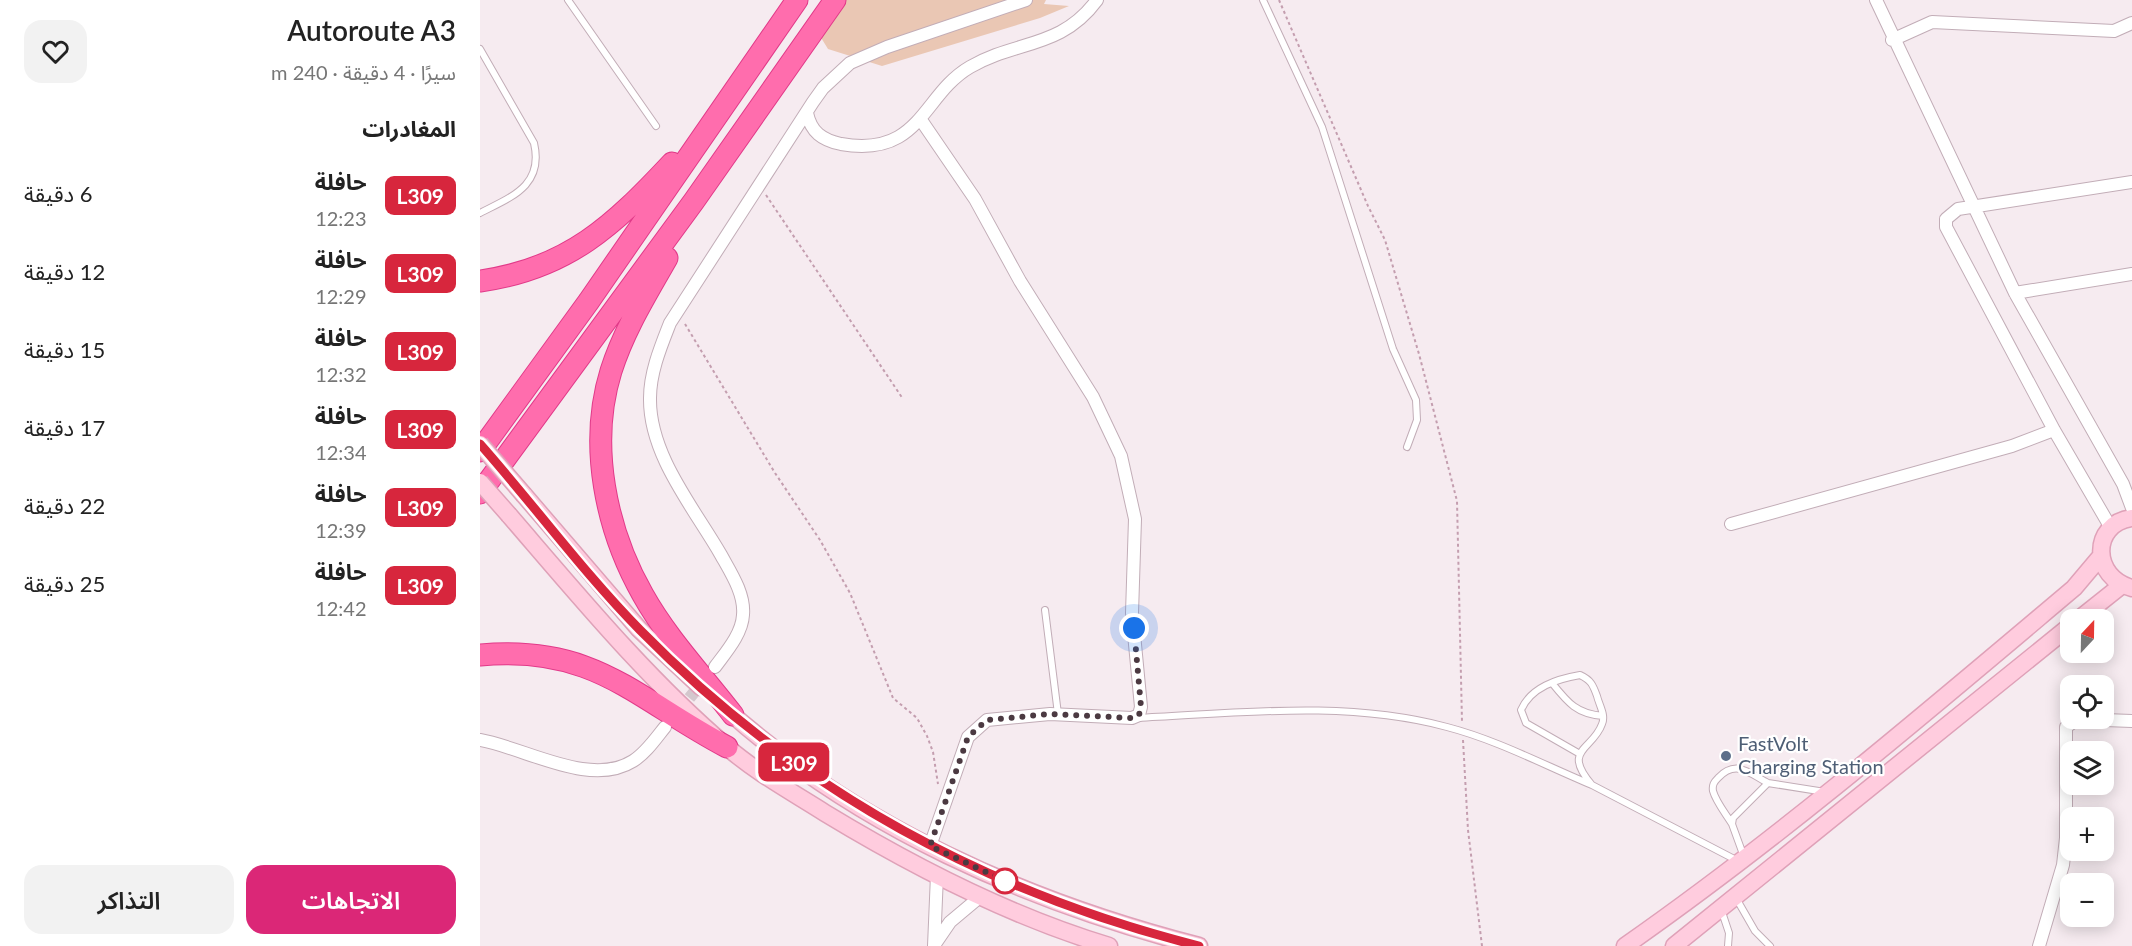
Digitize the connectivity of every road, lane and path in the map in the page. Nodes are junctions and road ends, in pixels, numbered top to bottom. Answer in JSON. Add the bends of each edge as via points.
{"nodes":[{"id":1,"x":568,"y":0,"type":"edge"},
{"id":2,"x":797,"y":0,"type":"edge"},
{"id":3,"x":835,"y":0,"type":"edge"},
{"id":4,"x":1026,"y":0,"type":"edge"},
{"id":5,"x":1096,"y":0,"type":"edge"},
{"id":6,"x":1263,"y":0,"type":"edge"},
{"id":7,"x":1279,"y":0,"type":"edge"},
{"id":8,"x":1876,"y":0,"type":"edge"},
{"id":9,"x":2132,"y":23,"type":"edge"},
{"id":10,"x":1892,"y":39,"type":"junction"},
{"id":11,"x":480,"y":49,"type":"edge"},
{"id":12,"x":721,"y":109,"type":"junction"},
{"id":13,"x":807,"y":113,"type":"junction"},
{"id":14,"x":921,"y":120,"type":"junction"},
{"id":15,"x":656,"y":126,"type":"dead end"},
{"id":16,"x":2132,"y":182,"type":"edge"},
{"id":17,"x":759,"y":185,"type":"junction"},
{"id":18,"x":694,"y":201,"type":"junction"},
{"id":19,"x":1972,"y":206,"type":"junction"},
{"id":20,"x":480,"y":213,"type":"edge"},
{"id":21,"x":2132,"y":274,"type":"edge"},
{"id":22,"x":480,"y":281,"type":"edge"},
{"id":23,"x":2015,"y":292,"type":"junction"},
{"id":24,"x":676,"y":311,"type":"junction"},
{"id":25,"x":903,"y":399,"type":"dead end"},
{"id":26,"x":2054,"y":430,"type":"junction"},
{"id":27,"x":480,"y":444,"type":"edge"},
{"id":28,"x":1407,"y":447,"type":"dead end"},
{"id":29,"x":480,"y":451,"type":"edge"},
{"id":30,"x":480,"y":482,"type":"edge"},
{"id":31,"x":480,"y":493,"type":"edge"},
{"id":32,"x":2132,"y":508,"type":"edge"},
{"id":33,"x":2132,"y":518,"type":"edge"},
{"id":34,"x":1731,"y":524,"type":"dead end"},
{"id":35,"x":2111,"y":528,"type":"junction"},
{"id":36,"x":2101,"y":556,"type":"junction"},
{"id":37,"x":2127,"y":586,"type":"edge"},
{"id":38,"x":2094,"y":609,"type":"edge"},
{"id":39,"x":1045,"y":610,"type":"dead end"},
{"id":40,"x":2060,"y":634,"type":"edge"},
{"id":41,"x":480,"y":655,"type":"edge"},
{"id":42,"x":715,"y":667,"type":"tunnel mouth"},
{"id":43,"x":1552,"y":683,"type":"junction"},
{"id":44,"x":733,"y":715,"type":"junction"},
{"id":45,"x":1058,"y":715,"type":"junction"},
{"id":46,"x":1603,"y":716,"type":"junction"},
{"id":47,"x":1132,"y":718,"type":"junction"},
{"id":48,"x":2132,"y":721,"type":"edge"},
{"id":49,"x":665,"y":727,"type":"dead end"},
{"id":50,"x":1462,"y":731,"type":"junction"},
{"id":51,"x":480,"y":740,"type":"edge"},
{"id":52,"x":727,"y":747,"type":"junction"},
{"id":53,"x":1580,"y":754,"type":"junction"},
{"id":54,"x":1768,"y":783,"type":"junction"},
{"id":55,"x":1592,"y":785,"type":"junction"},
{"id":56,"x":939,"y":791,"type":"dead end"},
{"id":57,"x":1825,"y":792,"type":"junction"},
{"id":58,"x":1732,"y":824,"type":"junction"},
{"id":59,"x":930,"y":846,"type":"junction"},
{"id":60,"x":1741,"y":859,"type":"junction"},
{"id":61,"x":937,"y":875,"type":"junction"},
{"id":62,"x":981,"y":896,"type":"junction"},
{"id":63,"x":1736,"y":897,"type":"junction"},
{"id":64,"x":1721,"y":909,"type":"junction"},
{"id":65,"x":934,"y":945,"type":"edge"},
{"id":66,"x":1109,"y":946,"type":"edge"},
{"id":67,"x":1199,"y":946,"type":"edge"},
{"id":68,"x":1482,"y":946,"type":"edge"},
{"id":69,"x":1625,"y":946,"type":"edge"},
{"id":70,"x":1674,"y":946,"type":"edge"},
{"id":71,"x":1728,"y":946,"type":"edge"},
{"id":72,"x":1770,"y":946,"type":"edge"},
{"id":73,"x":2039,"y":946,"type":"edge"}],
"edges":[{"from":1,"to":15,"type":"lane"},
{"from":2,"to":12,"type":"highway"},
{"from":3,"to":18,"type":"highway"},
{"from":4,"to":13,"type":"street","via":[[850,63],[823,88]]},
{"from":5,"to":14,"type":"street","via":[[1080,20],[1063,31],[981,61],[961,73]]},
{"from":6,"to":28,"type":"lane","via":[[1322,128],[1393,349],[1416,400],[1417,420]]},
{"from":7,"to":50,"type":"path","via":[[1386,240],[1448,462],[1456,501]]},
{"from":8,"to":10,"type":"street"},
{"from":9,"to":10,"type":"street","via":[[2114,31],[1932,22]]},
{"from":10,"to":19,"type":"street"},
{"from":11,"to":20,"type":"lane","via":[[534,143],[536,160],[524,188]]},
{"from":12,"to":22,"type":"highway","via":[[628,210],[586,244],[520,274]]},
{"from":12,"to":29,"type":"highway"},
{"from":13,"to":14,"type":"street","via":[[818,135],[832,142],[858,145],[890,140]]},
{"from":13,"to":17,"type":"street"},
{"from":14,"to":47,"type":"street","via":[[975,199],[1020,281],[1088,388],[1121,456],[1136,519],[1132,613],[1141,707],[1139,715]]},
{"from":16,"to":19,"type":"street"},
{"from":17,"to":24,"type":"street"},
{"from":17,"to":25,"type":"path"},
{"from":18,"to":31,"type":"highway"},
{"from":18,"to":44,"type":"highway","via":[[635,314],[611,372],[603,413],[603,458],[610,512],[627,564],[657,618]]},
{"from":19,"to":23,"type":"street"},
{"from":19,"to":26,"type":"street","via":[[1951,212],[1946,227]]},
{"from":21,"to":23,"type":"street"},
{"from":23,"to":32,"type":"street","via":[[2123,484]]},
{"from":24,"to":42,"type":"street","via":[[657,361],[651,411],[659,444],[728,568],[742,604],[741,625]]},
{"from":24,"to":56,"type":"path","via":[[850,593],[893,698],[917,718],[927,736]]},
{"from":26,"to":34,"type":"street","via":[[2012,446]]},
{"from":26,"to":35,"type":"street"},
{"from":27,"to":44,"type":"main road","bridge":true,"via":[[639,629]]},
{"from":30,"to":52,"type":"main road","bridge":true,"via":[[614,637]]},
{"from":33,"to":35,"type":"main road"},
{"from":35,"to":36,"type":"main road"},
{"from":36,"to":37,"type":"main road","via":[[2108,573]]},
{"from":36,"to":57,"type":"main road","via":[[2066,595]]},
{"from":37,"to":38,"type":"main road"},
{"from":39,"to":45,"type":"lane"},
{"from":40,"to":63,"type":"main road"},
{"from":41,"to":52,"type":"highway","via":[[521,653],[581,664],[641,693],[690,728]]},
{"from":43,"to":46,"type":"lane","via":[[1580,713]]},
{"from":43,"to":46,"type":"lane","via":[[1585,677],[1592,682]]},
{"from":43,"to":53,"type":"lane","via":[[1535,691],[1524,703],[1521,710],[1526,723]]},
{"from":44,"to":59,"type":"main road","via":[[830,787]]},
{"from":45,"to":47,"type":"street"},
{"from":45,"to":59,"type":"street","via":[[987,720],[968,737]]},
{"from":46,"to":53,"type":"lane","via":[[1599,730]]},
{"from":47,"to":50,"type":"lane","via":[[1302,709],[1403,717]]},
{"from":48,"to":73,"type":"street","via":[[2078,719],[2066,727],[2067,838]]},
{"from":49,"to":51,"type":"street","via":[[635,760],[607,771],[580,768]]},
{"from":50,"to":55,"type":"lane"},
{"from":50,"to":68,"type":"path","via":[[1468,830]]},
{"from":52,"to":61,"type":"main road","via":[[869,840]]},
{"from":53,"to":55,"type":"lane","via":[[1581,771]]},
{"from":54,"to":57,"type":"lane"},
{"from":54,"to":58,"type":"lane","via":[[1736,813]]},
{"from":54,"to":58,"type":"lane","via":[[1736,768],[1716,780],[1713,793]]},
{"from":55,"to":60,"type":"lane"},
{"from":57,"to":60,"type":"main road"},
{"from":58,"to":60,"type":"lane"},
{"from":59,"to":67,"type":"main road","via":[[1067,907],[1124,927]]},
{"from":60,"to":69,"type":"main road"},
{"from":61,"to":62,"type":"main road"},
{"from":61,"to":65,"type":"street"},
{"from":62,"to":65,"type":"street","via":[[950,922]]},
{"from":62,"to":66,"type":"main road","via":[[1061,931]]},
{"from":63,"to":64,"type":"main road"},
{"from":63,"to":72,"type":"lane","via":[[1755,931]]},
{"from":64,"to":70,"type":"main road"},
{"from":64,"to":71,"type":"lane","via":[[1729,933]]}]}
